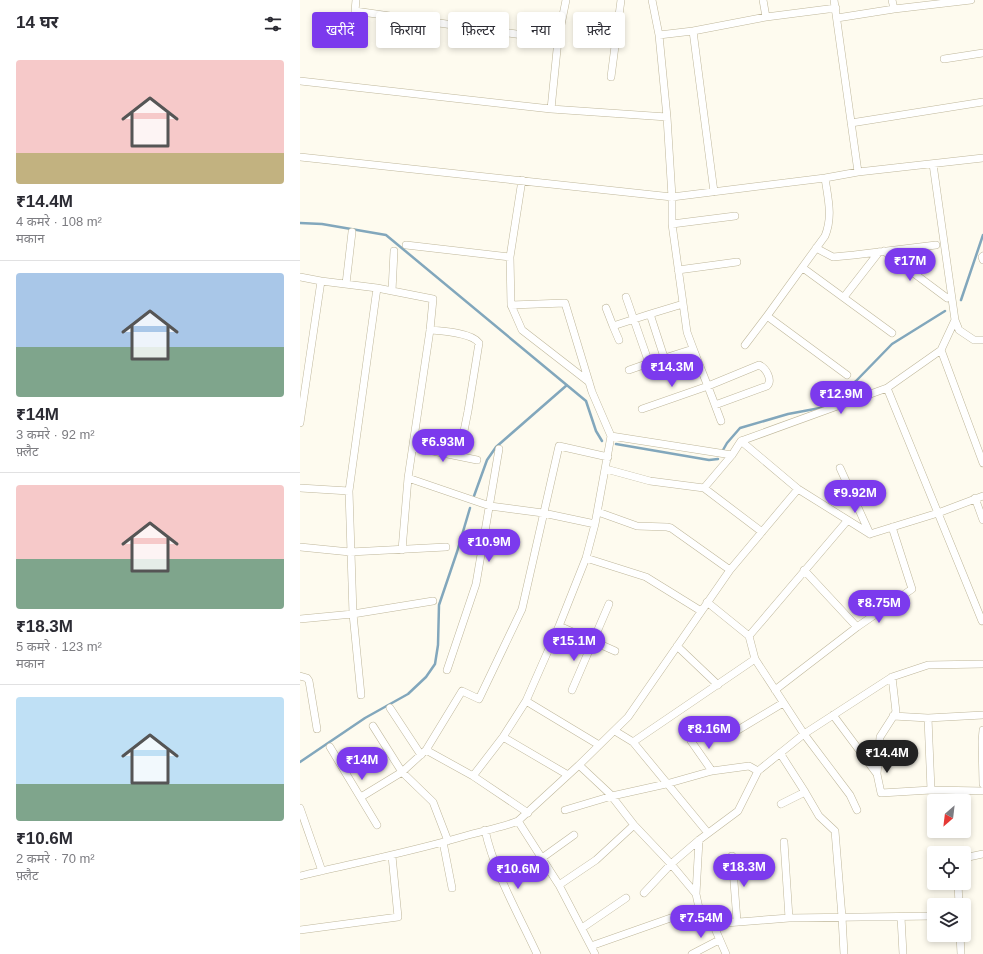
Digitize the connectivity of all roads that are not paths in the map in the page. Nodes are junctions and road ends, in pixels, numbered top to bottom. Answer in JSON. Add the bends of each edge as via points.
{"nodes":[{"id":1,"x":356,"y":0,"type":"edge"},
{"id":2,"x":566,"y":0,"type":"edge"},
{"id":3,"x":621,"y":0,"type":"edge"},
{"id":4,"x":651,"y":0,"type":"edge"},
{"id":5,"x":763,"y":0,"type":"edge"},
{"id":6,"x":834,"y":0,"type":"edge"},
{"id":7,"x":892,"y":0,"type":"edge"},
{"id":8,"x":970,"y":0,"type":"edge"},
{"id":9,"x":947,"y":1,"type":"edge"},
{"id":10,"x":836,"y":8,"type":"junction"},
{"id":11,"x":894,"y":9,"type":"junction"},
{"id":12,"x":564,"y":12,"type":"edge"},
{"id":13,"x":766,"y":17,"type":"junction"},
{"id":14,"x":837,"y":18,"type":"junction"},
{"id":15,"x":693,"y":31,"type":"junction"},
{"id":16,"x":517,"y":34,"type":"edge"},
{"id":17,"x":660,"y":35,"type":"junction"},
{"id":18,"x":557,"y":48,"type":"edge"},
{"id":19,"x":983,"y":53,"type":"edge"},
{"id":20,"x":944,"y":59,"type":"dead end"},
{"id":21,"x":611,"y":77,"type":"dead end"},
{"id":22,"x":300,"y":80,"type":"edge"},
{"id":23,"x":983,"y":102,"type":"edge"},
{"id":24,"x":551,"y":109,"type":"junction"},
{"id":25,"x":667,"y":117,"type":"junction"},
{"id":26,"x":851,"y":123,"type":"junction"},
{"id":27,"x":300,"y":157,"type":"edge"},
{"id":28,"x":983,"y":158,"type":"edge"},
{"id":29,"x":933,"y":164,"type":"junction"},
{"id":30,"x":858,"y":172,"type":"junction"},
{"id":31,"x":825,"y":178,"type":"junction"},
{"id":32,"x":522,"y":180,"type":"junction"},
{"id":33,"x":714,"y":192,"type":"junction"},
{"id":34,"x":672,"y":198,"type":"junction"},
{"id":35,"x":735,"y":216,"type":"dead end"},
{"id":36,"x":672,"y":224,"type":"junction"},
{"id":37,"x":352,"y":232,"type":"dead end"},
{"id":38,"x":936,"y":244,"type":"dead end"},
{"id":39,"x":406,"y":245,"type":"dead end"},
{"id":40,"x":816,"y":248,"type":"junction"},
{"id":41,"x":394,"y":251,"type":"dead end"},
{"id":42,"x":881,"y":252,"type":"junction"},
{"id":43,"x":983,"y":256,"type":"edge"},
{"id":44,"x":510,"y":257,"type":"junction"},
{"id":45,"x":983,"y":260,"type":"edge"},
{"id":46,"x":737,"y":262,"type":"dead end"},
{"id":47,"x":803,"y":268,"type":"junction"},
{"id":48,"x":678,"y":270,"type":"junction"},
{"id":49,"x":300,"y":277,"type":"edge"},
{"id":50,"x":321,"y":281,"type":"junction"},
{"id":51,"x":346,"y":284,"type":"junction"},
{"id":52,"x":377,"y":288,"type":"junction"},
{"id":53,"x":392,"y":291,"type":"junction"},
{"id":54,"x":626,"y":297,"type":"dead end"},
{"id":55,"x":844,"y":297,"type":"junction"},
{"id":56,"x":947,"y":298,"type":"dead end"},
{"id":57,"x":683,"y":304,"type":"junction"},
{"id":58,"x":511,"y":305,"type":"junction"},
{"id":59,"x":606,"y":308,"type":"dead end"},
{"id":60,"x":650,"y":314,"type":"junction"},
{"id":61,"x":767,"y":316,"type":"junction"},
{"id":62,"x":634,"y":320,"type":"junction"},
{"id":63,"x":954,"y":320,"type":"junction"},
{"id":64,"x":613,"y":326,"type":"junction"},
{"id":65,"x":430,"y":330,"type":"junction"},
{"id":66,"x":892,"y":333,"type":"dead end"},
{"id":67,"x":618,"y":340,"type":"dead end"},
{"id":68,"x":983,"y":340,"type":"edge"},
{"id":69,"x":745,"y":345,"type":"dead end"},
{"id":70,"x":693,"y":349,"type":"junction"},
{"id":71,"x":941,"y":350,"type":"junction"},
{"id":72,"x":664,"y":357,"type":"junction"},
{"id":73,"x":649,"y":363,"type":"junction"},
{"id":74,"x":629,"y":370,"type":"dead end"},
{"id":75,"x":847,"y":375,"type":"dead end"},
{"id":76,"x":589,"y":382,"type":"junction"},
{"id":77,"x":708,"y":386,"type":"junction"},
{"id":78,"x":887,"y":388,"type":"junction"},
{"id":79,"x":715,"y":405,"type":"junction"},
{"id":80,"x":642,"y":409,"type":"dead end"},
{"id":81,"x":721,"y":421,"type":"dead end"},
{"id":82,"x":300,"y":423,"type":"edge"},
{"id":83,"x":611,"y":436,"type":"junction"},
{"id":84,"x":741,"y":441,"type":"junction"},
{"id":85,"x":413,"y":447,"type":"junction"},
{"id":86,"x":499,"y":449,"type":"dead end"},
{"id":87,"x":732,"y":455,"type":"junction"},
{"id":88,"x":459,"y":456,"type":"junction"},
{"id":89,"x":608,"y":457,"type":"junction"},
{"id":90,"x":477,"y":460,"type":"dead end"},
{"id":91,"x":983,"y":463,"type":"edge"},
{"id":92,"x":840,"y":468,"type":"dead end"},
{"id":93,"x":606,"y":469,"type":"junction"},
{"id":94,"x":408,"y":478,"type":"junction"},
{"id":95,"x":300,"y":488,"type":"edge"},
{"id":96,"x":704,"y":488,"type":"junction"},
{"id":97,"x":798,"y":489,"type":"junction"},
{"id":98,"x":349,"y":491,"type":"junction"},
{"id":99,"x":983,"y":496,"type":"edge"},
{"id":100,"x":975,"y":498,"type":"junction"},
{"id":101,"x":490,"y":506,"type":"junction"},
{"id":102,"x":598,"y":512,"type":"junction"},
{"id":103,"x":543,"y":513,"type":"junction"},
{"id":104,"x":938,"y":513,"type":"junction"},
{"id":105,"x":983,"y":520,"type":"edge"},
{"id":106,"x":847,"y":521,"type":"junction"},
{"id":107,"x":595,"y":524,"type":"junction"},
{"id":108,"x":892,"y":527,"type":"junction"},
{"id":109,"x":762,"y":532,"type":"junction"},
{"id":110,"x":870,"y":534,"type":"junction"},
{"id":111,"x":300,"y":547,"type":"edge"},
{"id":112,"x":446,"y":547,"type":"dead end"},
{"id":113,"x":402,"y":550,"type":"junction"},
{"id":114,"x":350,"y":552,"type":"junction"},
{"id":115,"x":586,"y":558,"type":"junction"},
{"id":116,"x":730,"y":570,"type":"junction"},
{"id":117,"x":804,"y":570,"type":"junction"},
{"id":118,"x":433,"y":601,"type":"dead end"},
{"id":119,"x":707,"y":602,"type":"junction"},
{"id":120,"x":609,"y":604,"type":"dead end"},
{"id":121,"x":701,"y":611,"type":"junction"},
{"id":122,"x":353,"y":614,"type":"junction"},
{"id":123,"x":300,"y":619,"type":"edge"},
{"id":124,"x":982,"y":621,"type":"dead end"},
{"id":125,"x":559,"y":626,"type":"junction"},
{"id":126,"x":857,"y":627,"type":"junction"},
{"id":127,"x":749,"y":636,"type":"junction"},
{"id":128,"x":594,"y":642,"type":"junction"},
{"id":129,"x":677,"y":646,"type":"junction"},
{"id":130,"x":615,"y":651,"type":"dead end"},
{"id":131,"x":755,"y":660,"type":"junction"},
{"id":132,"x":983,"y":664,"type":"edge"},
{"id":133,"x":447,"y":670,"type":"dead end"},
{"id":134,"x":300,"y":676,"type":"edge"},
{"id":135,"x":892,"y":677,"type":"junction"},
{"id":136,"x":718,"y":685,"type":"junction"},
{"id":137,"x":572,"y":690,"type":"dead end"},
{"id":138,"x":775,"y":690,"type":"junction"},
{"id":139,"x":361,"y":695,"type":"dead end"},
{"id":140,"x":526,"y":701,"type":"junction"},
{"id":141,"x":783,"y":703,"type":"junction"},
{"id":142,"x":390,"y":708,"type":"dead end"},
{"id":143,"x":833,"y":715,"type":"junction"},
{"id":144,"x":983,"y":715,"type":"edge"},
{"id":145,"x":894,"y":716,"type":"junction"},
{"id":146,"x":928,"y":718,"type":"junction"},
{"id":147,"x":373,"y":726,"type":"dead end"},
{"id":148,"x":317,"y":729,"type":"dead end"},
{"id":149,"x":738,"y":730,"type":"dead end"},
{"id":150,"x":983,"y":730,"type":"edge"},
{"id":151,"x":615,"y":731,"type":"junction"},
{"id":152,"x":804,"y":734,"type":"junction"},
{"id":153,"x":503,"y":737,"type":"junction"},
{"id":154,"x":982,"y":740,"type":"edge"},
{"id":155,"x":691,"y":741,"type":"dead end"},
{"id":156,"x":633,"y":742,"type":"junction"},
{"id":157,"x":599,"y":745,"type":"junction"},
{"id":158,"x":330,"y":747,"type":"dead end"},
{"id":159,"x":424,"y":752,"type":"junction"},
{"id":160,"x":780,"y":753,"type":"junction"},
{"id":161,"x":579,"y":766,"type":"junction"},
{"id":162,"x":758,"y":770,"type":"junction"},
{"id":163,"x":712,"y":771,"type":"junction"},
{"id":164,"x":402,"y":772,"type":"junction"},
{"id":165,"x":877,"y":774,"type":"junction"},
{"id":166,"x":568,"y":775,"type":"junction"},
{"id":167,"x":473,"y":776,"type":"junction"},
{"id":168,"x":666,"y":784,"type":"junction"},
{"id":169,"x":983,"y":784,"type":"edge"},
{"id":170,"x":931,"y":790,"type":"junction"},
{"id":171,"x":983,"y":791,"type":"edge"},
{"id":172,"x":805,"y":792,"type":"junction"},
{"id":173,"x":612,"y":796,"type":"junction"},
{"id":174,"x":361,"y":797,"type":"junction"},
{"id":175,"x":781,"y":804,"type":"dead end"},
{"id":176,"x":566,"y":810,"type":"dead end"},
{"id":177,"x":857,"y":810,"type":"dead end"},
{"id":178,"x":301,"y":813,"type":"edge"},
{"id":179,"x":528,"y":813,"type":"junction"},
{"id":180,"x":518,"y":821,"type":"junction"},
{"id":181,"x":377,"y":825,"type":"dead end"},
{"id":182,"x":634,"y":825,"type":"junction"},
{"id":183,"x":485,"y":830,"type":"junction"},
{"id":184,"x":708,"y":833,"type":"junction"},
{"id":185,"x":574,"y":835,"type":"dead end"},
{"id":186,"x":699,"y":840,"type":"junction"},
{"id":187,"x":446,"y":842,"type":"junction"},
{"id":188,"x":784,"y":842,"type":"dead end"},
{"id":189,"x":983,"y":854,"type":"edge"},
{"id":190,"x":392,"y":856,"type":"junction"},
{"id":191,"x":732,"y":856,"type":"dead end"},
{"id":192,"x":971,"y":857,"type":"edge"},
{"id":193,"x":542,"y":858,"type":"junction"},
{"id":194,"x":671,"y":864,"type":"junction"},
{"id":195,"x":322,"y":871,"type":"junction"},
{"id":196,"x":300,"y":876,"type":"edge"},
{"id":197,"x":559,"y":885,"type":"junction"},
{"id":198,"x":452,"y":888,"type":"dead end"},
{"id":199,"x":644,"y":893,"type":"dead end"},
{"id":200,"x":696,"y":894,"type":"junction"},
{"id":201,"x":626,"y":898,"type":"dead end"},
{"id":202,"x":699,"y":908,"type":"junction"},
{"id":203,"x":927,"y":916,"type":"edge"},
{"id":204,"x":842,"y":917,"type":"junction"},
{"id":205,"x":901,"y":917,"type":"junction"},
{"id":206,"x":789,"y":918,"type":"junction"},
{"id":207,"x":737,"y":921,"type":"junction"},
{"id":208,"x":713,"y":924,"type":"junction"},
{"id":209,"x":582,"y":928,"type":"junction"},
{"id":210,"x":300,"y":930,"type":"edge"},
{"id":211,"x":719,"y":940,"type":"junction"},
{"id":212,"x":960,"y":942,"type":"edge"},
{"id":213,"x":591,"y":946,"type":"junction"},
{"id":214,"x":537,"y":954,"type":"edge"},
{"id":215,"x":596,"y":954,"type":"edge"},
{"id":216,"x":692,"y":954,"type":"edge"},
{"id":217,"x":726,"y":954,"type":"edge"},
{"id":218,"x":844,"y":954,"type":"edge"},
{"id":219,"x":903,"y":954,"type":"edge"},
{"id":220,"x":961,"y":954,"type":"edge"}],
"edges":[{"from":1,"to":16,"type":"street","via":[[355,11]]},
{"from":2,"to":12,"type":"street"},
{"from":3,"to":21,"type":"street"},
{"from":4,"to":17,"type":"street"},
{"from":5,"to":13,"type":"street"},
{"from":6,"to":10,"type":"street"},
{"from":7,"to":11,"type":"street"},
{"from":8,"to":9,"type":"street"},
{"from":9,"to":11,"type":"street"},
{"from":10,"to":13,"type":"street"},
{"from":10,"to":14,"type":"street"},
{"from":11,"to":14,"type":"street"},
{"from":13,"to":15,"type":"street"},
{"from":14,"to":26,"type":"street"},
{"from":15,"to":17,"type":"street"},
{"from":15,"to":33,"type":"street"},
{"from":17,"to":25,"type":"street"},
{"from":18,"to":24,"type":"street"},
{"from":19,"to":20,"type":"street"},
{"from":22,"to":24,"type":"street"},
{"from":23,"to":26,"type":"street"},
{"from":24,"to":25,"type":"street"},
{"from":25,"to":34,"type":"street"},
{"from":26,"to":30,"type":"street"},
{"from":27,"to":32,"type":"street"},
{"from":28,"to":29,"type":"street"},
{"from":29,"to":30,"type":"street"},
{"from":29,"to":63,"type":"street"},
{"from":30,"to":31,"type":"street"},
{"from":31,"to":33,"type":"street"},
{"from":31,"to":40,"type":"street","via":[[830,215],[825,236]]},
{"from":32,"to":34,"type":"street"},
{"from":32,"to":44,"type":"street"},
{"from":33,"to":34,"type":"street"},
{"from":34,"to":36,"type":"street"},
{"from":35,"to":36,"type":"street"},
{"from":36,"to":48,"type":"street"},
{"from":37,"to":51,"type":"street"},
{"from":38,"to":42,"type":"street"},
{"from":39,"to":44,"type":"street"},
{"from":40,"to":42,"type":"street","via":[[833,257]]},
{"from":40,"to":47,"type":"street"},
{"from":41,"to":53,"type":"street"},
{"from":42,"to":55,"type":"street"},
{"from":42,"to":56,"type":"street"},
{"from":43,"to":45,"type":"street"},
{"from":44,"to":58,"type":"street"},
{"from":46,"to":48,"type":"street"},
{"from":47,"to":55,"type":"street"},
{"from":47,"to":61,"type":"street"},
{"from":48,"to":57,"type":"street"},
{"from":49,"to":50,"type":"street"},
{"from":50,"to":51,"type":"street"},
{"from":50,"to":82,"type":"street"},
{"from":51,"to":52,"type":"street"},
{"from":52,"to":53,"type":"street"},
{"from":52,"to":98,"type":"street"},
{"from":53,"to":65,"type":"street","via":[[433,299]]},
{"from":54,"to":62,"type":"street"},
{"from":55,"to":66,"type":"street"},
{"from":57,"to":60,"type":"street"},
{"from":57,"to":70,"type":"street","via":[[687,332]]},
{"from":58,"to":76,"type":"street","via":[[522,330]]},
{"from":58,"to":76,"type":"street","via":[[565,303]]},
{"from":59,"to":64,"type":"street"},
{"from":60,"to":62,"type":"street"},
{"from":60,"to":72,"type":"street"},
{"from":61,"to":69,"type":"street"},
{"from":61,"to":75,"type":"street"},
{"from":62,"to":64,"type":"street"},
{"from":62,"to":73,"type":"street"},
{"from":63,"to":68,"type":"street","via":[[958,330],[974,340]]},
{"from":63,"to":71,"type":"street"},
{"from":64,"to":67,"type":"street"},
{"from":65,"to":85,"type":"street"},
{"from":65,"to":88,"type":"street","via":[[467,336],[479,343]]},
{"from":70,"to":72,"type":"street"},
{"from":70,"to":77,"type":"street"},
{"from":71,"to":78,"type":"street"},
{"from":71,"to":91,"type":"street"},
{"from":72,"to":73,"type":"street"},
{"from":73,"to":74,"type":"street"},
{"from":76,"to":83,"type":"street"},
{"from":77,"to":79,"type":"street"},
{"from":77,"to":79,"type":"street","via":[[759,365],[765,368],[770,381],[767,386]]},
{"from":77,"to":80,"type":"street"},
{"from":78,"to":84,"type":"street"},
{"from":78,"to":104,"type":"street"},
{"from":79,"to":81,"type":"street"},
{"from":83,"to":87,"type":"street"},
{"from":83,"to":89,"type":"street"},
{"from":84,"to":87,"type":"street"},
{"from":84,"to":97,"type":"street"},
{"from":85,"to":88,"type":"street"},
{"from":85,"to":94,"type":"street"},
{"from":86,"to":101,"type":"street"},
{"from":87,"to":96,"type":"street"},
{"from":88,"to":90,"type":"street"},
{"from":89,"to":93,"type":"street"},
{"from":89,"to":103,"type":"street","via":[[559,446]]},
{"from":92,"to":110,"type":"street"},
{"from":93,"to":96,"type":"street","via":[[654,481]]},
{"from":93,"to":102,"type":"street"},
{"from":94,"to":101,"type":"street"},
{"from":94,"to":113,"type":"street"},
{"from":95,"to":98,"type":"street"},
{"from":96,"to":109,"type":"street"},
{"from":97,"to":106,"type":"street"},
{"from":97,"to":109,"type":"street"},
{"from":98,"to":114,"type":"street"},
{"from":99,"to":100,"type":"street"},
{"from":100,"to":104,"type":"street"},
{"from":100,"to":105,"type":"street"},
{"from":101,"to":103,"type":"street"},
{"from":101,"to":133,"type":"street","via":[[476,584]]},
{"from":102,"to":107,"type":"street"},
{"from":102,"to":116,"type":"street","via":[[637,526],[671,528]]},
{"from":103,"to":107,"type":"street"},
{"from":103,"to":159,"type":"street","via":[[522,609],[479,699],[462,691]]},
{"from":104,"to":108,"type":"street"},
{"from":104,"to":124,"type":"street"},
{"from":106,"to":110,"type":"street"},
{"from":106,"to":117,"type":"street"},
{"from":107,"to":115,"type":"street"},
{"from":108,"to":110,"type":"street"},
{"from":108,"to":126,"type":"street","via":[[912,589]]},
{"from":109,"to":116,"type":"street"},
{"from":111,"to":114,"type":"street"},
{"from":112,"to":113,"type":"street"},
{"from":113,"to":114,"type":"street"},
{"from":114,"to":122,"type":"street"},
{"from":115,"to":121,"type":"street","via":[[643,576]]},
{"from":115,"to":125,"type":"street"},
{"from":116,"to":119,"type":"street"},
{"from":117,"to":126,"type":"street"},
{"from":117,"to":127,"type":"street"},
{"from":118,"to":122,"type":"street"},
{"from":119,"to":121,"type":"street"},
{"from":119,"to":127,"type":"street"},
{"from":120,"to":128,"type":"street"},
{"from":121,"to":129,"type":"street"},
{"from":122,"to":123,"type":"street"},
{"from":122,"to":139,"type":"street"},
{"from":125,"to":128,"type":"street"},
{"from":125,"to":140,"type":"street"},
{"from":126,"to":138,"type":"street"},
{"from":127,"to":131,"type":"street"},
{"from":128,"to":130,"type":"street"},
{"from":128,"to":137,"type":"street"},
{"from":129,"to":136,"type":"street"},
{"from":129,"to":151,"type":"street","via":[[628,717]]},
{"from":131,"to":136,"type":"street"},
{"from":131,"to":138,"type":"street"},
{"from":132,"to":135,"type":"street","via":[[928,665]]},
{"from":134,"to":148,"type":"street","via":[[309,681]]},
{"from":135,"to":143,"type":"street"},
{"from":135,"to":145,"type":"street","via":[[896,712]]},
{"from":136,"to":156,"type":"street"},
{"from":138,"to":141,"type":"street"},
{"from":140,"to":153,"type":"street"},
{"from":140,"to":157,"type":"street"},
{"from":141,"to":149,"type":"street"},
{"from":141,"to":152,"type":"street"},
{"from":142,"to":159,"type":"street"},
{"from":143,"to":152,"type":"street"},
{"from":143,"to":165,"type":"street"},
{"from":144,"to":146,"type":"street"},
{"from":145,"to":146,"type":"street"},
{"from":145,"to":165,"type":"street","via":[[880,737]]},
{"from":146,"to":170,"type":"street"},
{"from":147,"to":164,"type":"street"},
{"from":150,"to":154,"type":"street"},
{"from":151,"to":156,"type":"street"},
{"from":151,"to":157,"type":"street"},
{"from":152,"to":160,"type":"street"},
{"from":152,"to":177,"type":"street","via":[[850,795]]},
{"from":153,"to":166,"type":"street"},
{"from":153,"to":167,"type":"street"},
{"from":154,"to":169,"type":"street"},
{"from":155,"to":163,"type":"street"},
{"from":156,"to":168,"type":"street"},
{"from":157,"to":161,"type":"street"},
{"from":158,"to":174,"type":"street"},
{"from":159,"to":164,"type":"street"},
{"from":159,"to":167,"type":"street"},
{"from":160,"to":162,"type":"street"},
{"from":160,"to":172,"type":"street"},
{"from":161,"to":166,"type":"street"},
{"from":161,"to":173,"type":"street"},
{"from":162,"to":163,"type":"street","via":[[749,766]]},
{"from":162,"to":184,"type":"street","via":[[738,811]]},
{"from":163,"to":168,"type":"street"},
{"from":164,"to":174,"type":"street"},
{"from":164,"to":187,"type":"street","via":[[434,802]]},
{"from":165,"to":170,"type":"street","via":[[881,793]]},
{"from":166,"to":179,"type":"street"},
{"from":167,"to":179,"type":"street"},
{"from":168,"to":173,"type":"street"},
{"from":168,"to":184,"type":"street"},
{"from":170,"to":171,"type":"street"},
{"from":172,"to":175,"type":"street"},
{"from":172,"to":204,"type":"street","via":[[819,816],[835,831]]},
{"from":173,"to":176,"type":"street"},
{"from":173,"to":182,"type":"street"},
{"from":174,"to":181,"type":"street"},
{"from":178,"to":195,"type":"street"},
{"from":179,"to":180,"type":"street"},
{"from":180,"to":183,"type":"street","via":[[505,827]]},
{"from":180,"to":193,"type":"street"},
{"from":182,"to":194,"type":"street"},
{"from":182,"to":197,"type":"street","via":[[596,860]]},
{"from":183,"to":187,"type":"street"},
{"from":183,"to":214,"type":"street","via":[[495,864]]},
{"from":184,"to":186,"type":"street"},
{"from":185,"to":193,"type":"street"},
{"from":186,"to":194,"type":"street"},
{"from":186,"to":200,"type":"street"},
{"from":187,"to":190,"type":"street"},
{"from":187,"to":198,"type":"street"},
{"from":188,"to":206,"type":"street"},
{"from":189,"to":192,"type":"street"},
{"from":190,"to":195,"type":"street"},
{"from":190,"to":210,"type":"street","via":[[398,917]]},
{"from":191,"to":207,"type":"street"},
{"from":193,"to":197,"type":"street"},
{"from":194,"to":199,"type":"street"},
{"from":194,"to":200,"type":"street"},
{"from":195,"to":196,"type":"street"},
{"from":197,"to":209,"type":"street"},
{"from":200,"to":202,"type":"street"},
{"from":201,"to":209,"type":"street"},
{"from":202,"to":208,"type":"street"},
{"from":202,"to":213,"type":"street"},
{"from":203,"to":205,"type":"street"},
{"from":204,"to":205,"type":"street"},
{"from":204,"to":206,"type":"street"},
{"from":204,"to":218,"type":"street"},
{"from":205,"to":219,"type":"street"},
{"from":206,"to":207,"type":"street"},
{"from":207,"to":208,"type":"street"},
{"from":208,"to":211,"type":"street"},
{"from":209,"to":213,"type":"street"},
{"from":211,"to":216,"type":"street"},
{"from":211,"to":217,"type":"street"},
{"from":212,"to":220,"type":"street"},
{"from":213,"to":215,"type":"street"}]}
